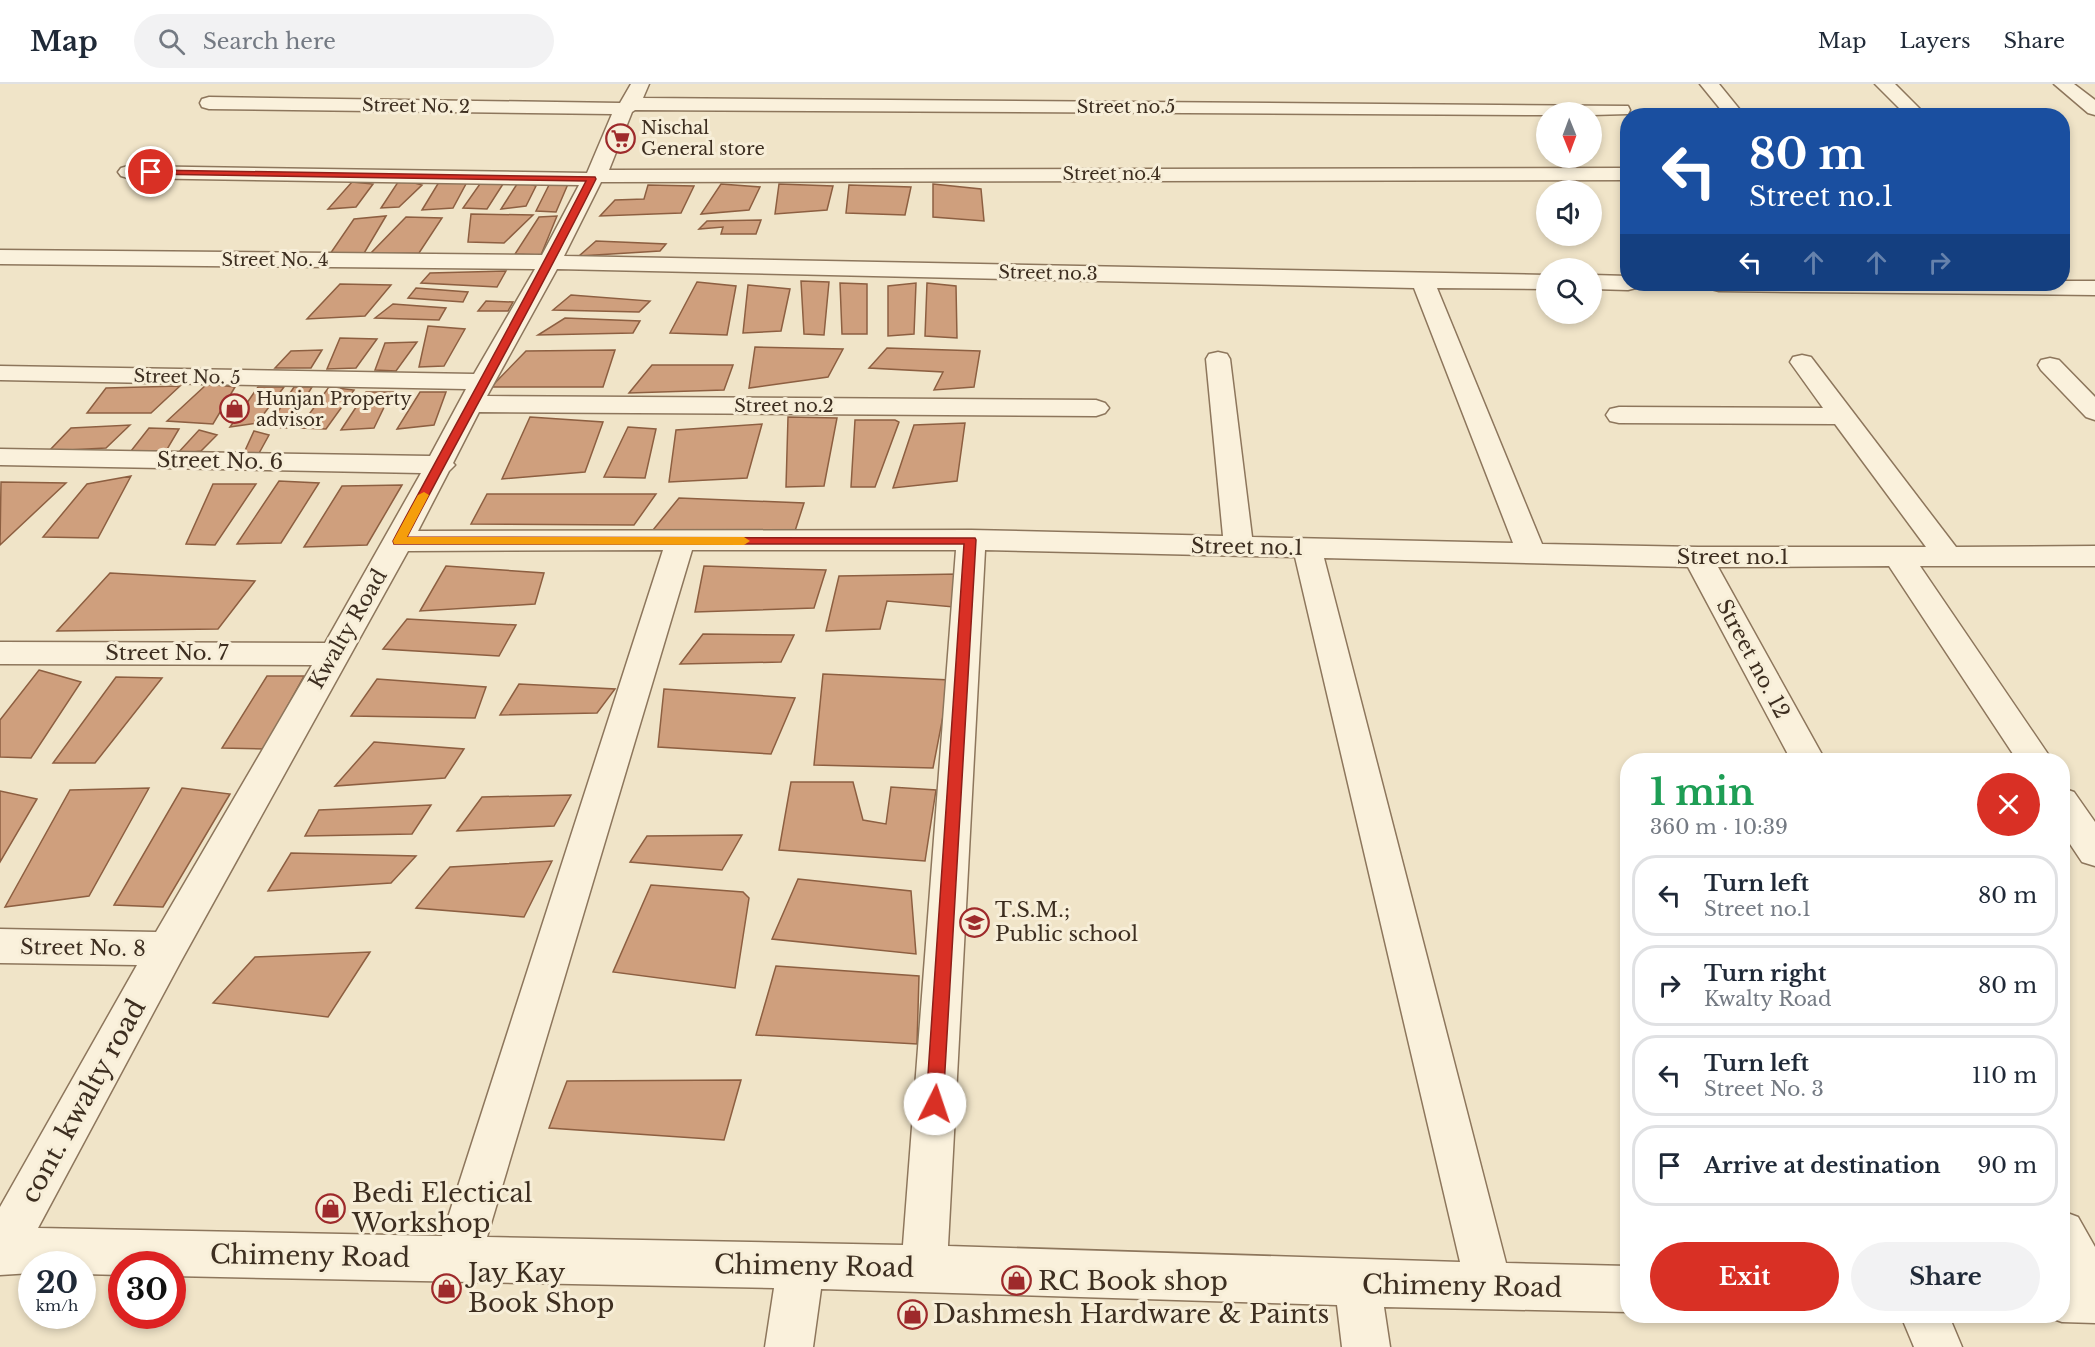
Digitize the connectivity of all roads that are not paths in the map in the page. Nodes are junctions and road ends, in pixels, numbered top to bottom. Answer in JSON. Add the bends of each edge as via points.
{"nodes":[{"id":1,"x":1709,"y":84,"type":"edge"},
{"id":2,"x":1884,"y":84,"type":"edge"},
{"id":3,"x":2063,"y":84,"type":"edge"},
{"id":4,"x":1609,"y":93,"type":"dead end"},
{"id":5,"x":631,"y":99,"type":"edge"},
{"id":6,"x":208,"y":103,"type":"dead end"},
{"id":7,"x":1729,"y":108,"type":"edge"},
{"id":8,"x":1910,"y":108,"type":"edge"},
{"id":9,"x":1620,"y":109,"type":"edge"},
{"id":10,"x":2095,"y":109,"type":"edge"},
{"id":11,"x":1620,"y":115,"type":"edge"},
{"id":12,"x":128,"y":172,"type":"dead end"},
{"id":13,"x":1620,"y":174,"type":"edge"},
{"id":14,"x":594,"y":177,"type":"junction"},
{"id":15,"x":0,"y":258,"type":"edge"},
{"id":16,"x":550,"y":262,"type":"junction"},
{"id":17,"x":1423,"y":281,"type":"junction"},
{"id":18,"x":1536,"y":282,"type":"edge"},
{"id":19,"x":1602,"y":282,"type":"edge"},
{"id":20,"x":1620,"y":283,"type":"edge"},
{"id":21,"x":2070,"y":288,"type":"edge"},
{"id":22,"x":2095,"y":288,"type":"edge"},
{"id":23,"x":1218,"y":359,"type":"dead end"},
{"id":24,"x":1802,"y":362,"type":"dead end"},
{"id":25,"x":2050,"y":365,"type":"dead end"},
{"id":26,"x":0,"y":373,"type":"edge"},
{"id":27,"x":477,"y":393,"type":"junction"},
{"id":28,"x":1096,"y":408,"type":"dead end"},
{"id":29,"x":2095,"y":412,"type":"edge"},
{"id":30,"x":1619,"y":415,"type":"dead end"},
{"id":31,"x":1842,"y":416,"type":"junction"},
{"id":32,"x":0,"y":457,"type":"edge"},
{"id":33,"x":441,"y":465,"type":"junction"},
{"id":34,"x":970,"y":540,"type":"junction"},
{"id":35,"x":399,"y":541,"type":"junction"},
{"id":36,"x":680,"y":541,"type":"junction"},
{"id":37,"x":1239,"y":547,"type":"junction"},
{"id":38,"x":1307,"y":548,"type":"junction"},
{"id":39,"x":1532,"y":554,"type":"junction"},
{"id":40,"x":1948,"y":556,"type":"junction"},
{"id":41,"x":2095,"y":556,"type":"edge"},
{"id":42,"x":1698,"y":557,"type":"junction"},
{"id":43,"x":1898,"y":557,"type":"junction"},
{"id":44,"x":0,"y":653,"type":"edge"},
{"id":45,"x":334,"y":654,"type":"junction"},
{"id":46,"x":1804,"y":753,"type":"edge"},
{"id":47,"x":2030,"y":753,"type":"edge"},
{"id":48,"x":2070,"y":814,"type":"edge"},
{"id":49,"x":2095,"y":851,"type":"edge"},
{"id":50,"x":0,"y":946,"type":"edge"},
{"id":51,"x":166,"y":949,"type":"junction"},
{"id":52,"x":2070,"y":1248,"type":"edge"},
{"id":53,"x":0,"y":1250,"type":"edge"},
{"id":54,"x":458,"y":1259,"type":"junction"},
{"id":55,"x":801,"y":1265,"type":"junction"},
{"id":56,"x":924,"y":1268,"type":"junction"},
{"id":57,"x":1357,"y":1283,"type":"junction"},
{"id":58,"x":1489,"y":1286,"type":"junction"},
{"id":59,"x":1620,"y":1289,"type":"edge"},
{"id":60,"x":2095,"y":1293,"type":"edge"},
{"id":61,"x":2070,"y":1299,"type":"edge"},
{"id":62,"x":2095,"y":1300,"type":"edge"},
{"id":63,"x":1928,"y":1323,"type":"edge"},
{"id":64,"x":789,"y":1347,"type":"edge"},
{"id":65,"x":1366,"y":1347,"type":"edge"},
{"id":66,"x":1938,"y":1347,"type":"edge"}],
"edges":[{"from":1,"to":7,"type":"street"},
{"from":2,"to":8,"type":"street"},
{"from":3,"to":10,"type":"street"},
{"from":4,"to":9,"type":"street"},
{"from":5,"to":6,"type":"street","name":"Street No. 2"},
{"from":5,"to":11,"type":"street","name":"Street no.5"},
{"from":5,"to":14,"type":"street","name":"Kwalty Road"},
{"from":12,"to":14,"type":"street","name":"Street no.4"},
{"from":13,"to":14,"type":"street","name":"Street no.4"},
{"from":14,"to":16,"type":"street","name":"Kwalty Road"},
{"from":15,"to":16,"type":"street","name":"Street No. 4"},
{"from":16,"to":17,"type":"street","name":"Street no.3"},
{"from":16,"to":27,"type":"street","name":"Kwalty Road"},
{"from":17,"to":18,"type":"street","name":"Street no.3"},
{"from":17,"to":39,"type":"street"},
{"from":19,"to":20,"type":"street"},
{"from":21,"to":22,"type":"street"},
{"from":23,"to":37,"type":"street"},
{"from":24,"to":31,"type":"street"},
{"from":25,"to":29,"type":"street"},
{"from":26,"to":27,"type":"street","name":"Street No. 5"},
{"from":27,"to":28,"type":"street","name":"Street no.2"},
{"from":27,"to":33,"type":"street","name":"Kwalty Road"},
{"from":30,"to":31,"type":"street"},
{"from":31,"to":40,"type":"street"},
{"from":32,"to":33,"type":"street","name":"Street No. 6"},
{"from":33,"to":35,"type":"street","name":"Kwalty Road"},
{"from":34,"to":36,"type":"street","name":"Street no.1"},
{"from":34,"to":37,"type":"street","name":"Street no.1"},
{"from":34,"to":56,"type":"street"},
{"from":35,"to":36,"type":"street","name":"Street no.1"},
{"from":35,"to":45,"type":"street","name":"Kwalty Road"},
{"from":36,"to":54,"type":"street"},
{"from":37,"to":38,"type":"street","name":"Street no.1"},
{"from":38,"to":39,"type":"street","name":"Street no.1"},
{"from":38,"to":58,"type":"street"},
{"from":39,"to":42,"type":"street","name":"Street no.1"},
{"from":40,"to":41,"type":"street","name":"Street no.1"},
{"from":40,"to":43,"type":"street","name":"Street no.1"},
{"from":42,"to":43,"type":"street","name":"Street no.1"},
{"from":42,"to":46,"type":"street","name":"Street no. 12"},
{"from":43,"to":47,"type":"street"},
{"from":44,"to":45,"type":"street","name":"Street No. 7"},
{"from":45,"to":51,"type":"street","name":"Kwalty Road"},
{"from":48,"to":49,"type":"street"},
{"from":50,"to":51,"type":"street","name":"Street No. 8"},
{"from":51,"to":53,"type":"street","name":"cont. kwalty road"},
{"from":52,"to":60,"type":"street"},
{"from":53,"to":54,"type":"street","name":"Chimeny Road"},
{"from":54,"to":55,"type":"street","name":"Chimeny Road"},
{"from":55,"to":56,"type":"street","name":"Chimeny Road"},
{"from":55,"to":64,"type":"street"},
{"from":56,"to":57,"type":"street","name":"Chimeny Road"},
{"from":57,"to":58,"type":"street","name":"Chimeny Road"},
{"from":57,"to":65,"type":"street"},
{"from":58,"to":59,"type":"street","name":"Chimeny Road"},
{"from":61,"to":62,"type":"street"},
{"from":63,"to":66,"type":"street"}]}
